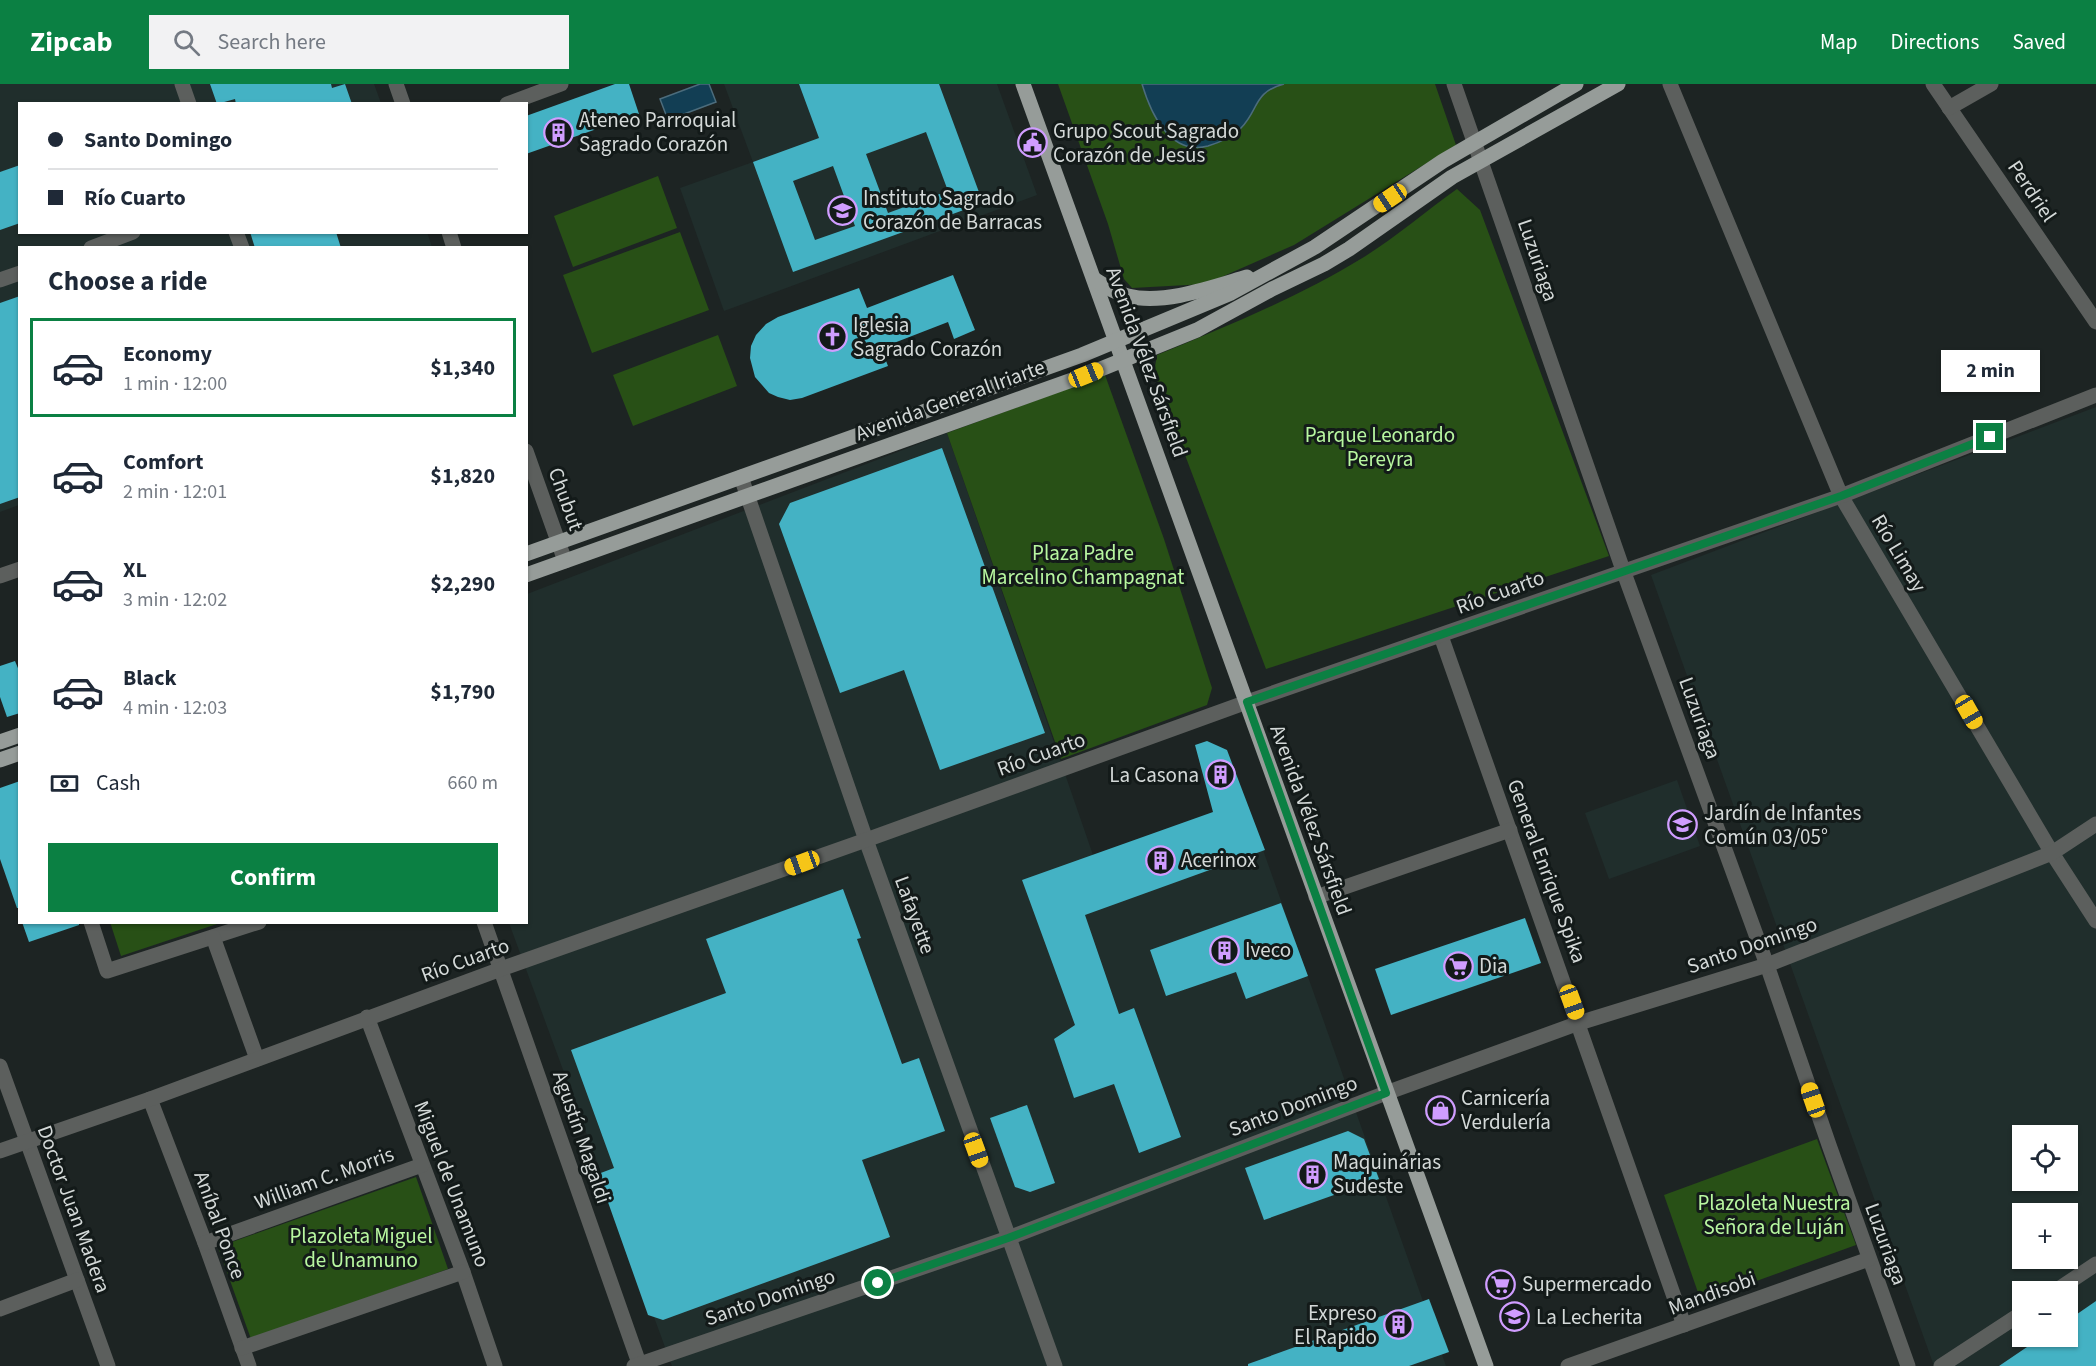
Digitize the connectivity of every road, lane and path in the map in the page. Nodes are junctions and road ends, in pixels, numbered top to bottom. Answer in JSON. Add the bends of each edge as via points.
{"nodes":[{"id":1,"x":182,"y":84,"type":"edge"},
{"id":2,"x":396,"y":84,"type":"edge"},
{"id":3,"x":561,"y":84,"type":"edge"},
{"id":4,"x":1023,"y":84,"type":"edge"},
{"id":5,"x":1454,"y":84,"type":"edge"},
{"id":6,"x":1576,"y":84,"type":"edge"},
{"id":7,"x":1618,"y":84,"type":"edge"},
{"id":8,"x":1670,"y":84,"type":"edge"},
{"id":9,"x":1933,"y":84,"type":"edge"},
{"id":10,"x":1991,"y":84,"type":"edge"},
{"id":11,"x":188,"y":102,"type":"edge"},
{"id":12,"x":402,"y":102,"type":"edge"},
{"id":13,"x":512,"y":102,"type":"edge"},
{"id":14,"x":1949,"y":108,"type":"junction"},
{"id":15,"x":1475,"y":142,"type":"junction"},
{"id":16,"x":1481,"y":160,"type":"junction"},
{"id":17,"x":128,"y":234,"type":"edge"},
{"id":18,"x":96,"y":246,"type":"edge"},
{"id":19,"x":1290,"y":262,"type":"junction"},
{"id":20,"x":18,"y":274,"type":"edge"},
{"id":21,"x":1094,"y":279,"type":"junction"},
{"id":22,"x":0,"y":280,"type":"edge"},
{"id":23,"x":2096,"y":322,"type":"edge"},
{"id":24,"x":1117,"y":341,"type":"junction"},
{"id":25,"x":1124,"y":360,"type":"junction"},
{"id":26,"x":2096,"y":395,"type":"edge"},
{"id":27,"x":528,"y":457,"type":"edge"},
{"id":28,"x":741,"y":477,"type":"junction"},
{"id":29,"x":747,"y":495,"type":"junction"},
{"id":30,"x":1841,"y":496,"type":"junction"},
{"id":31,"x":559,"y":542,"type":"junction"},
{"id":32,"x":528,"y":553,"type":"edge"},
{"id":33,"x":565,"y":561,"type":"junction"},
{"id":34,"x":18,"y":570,"type":"edge"},
{"id":35,"x":1623,"y":570,"type":"junction"},
{"id":36,"x":528,"y":573,"type":"edge"},
{"id":37,"x":0,"y":576,"type":"edge"},
{"id":38,"x":1442,"y":636,"type":"junction"},
{"id":39,"x":1247,"y":702,"type":"junction"},
{"id":40,"x":18,"y":735,"type":"edge"},
{"id":41,"x":1,"y":738,"type":"edge"},
{"id":42,"x":9,"y":757,"type":"edge"},
{"id":43,"x":2096,"y":824,"type":"edge"},
{"id":44,"x":1510,"y":830,"type":"junction"},
{"id":45,"x":866,"y":840,"type":"junction"},
{"id":46,"x":2052,"y":853,"type":"junction"},
{"id":47,"x":1316,"y":897,"type":"junction"},
{"id":48,"x":2096,"y":921,"type":"edge"},
{"id":49,"x":92,"y":924,"type":"edge"},
{"id":50,"x":253,"y":924,"type":"edge"},
{"id":51,"x":485,"y":924,"type":"edge"},
{"id":52,"x":213,"y":937,"type":"junction"},
{"id":53,"x":1767,"y":965,"type":"junction"},
{"id":54,"x":501,"y":969,"type":"junction"},
{"id":55,"x":367,"y":1017,"type":"junction"},
{"id":56,"x":1579,"y":1023,"type":"junction"},
{"id":57,"x":257,"y":1059,"type":"junction"},
{"id":58,"x":0,"y":1066,"type":"edge"},
{"id":59,"x":1386,"y":1093,"type":"junction"},
{"id":60,"x":150,"y":1099,"type":"junction"},
{"id":61,"x":27,"y":1142,"type":"junction"},
{"id":62,"x":0,"y":1151,"type":"edge"},
{"id":63,"x":423,"y":1165,"type":"junction"},
{"id":64,"x":1008,"y":1238,"type":"junction"},
{"id":65,"x":205,"y":1243,"type":"junction"},
{"id":66,"x":1869,"y":1259,"type":"junction"},
{"id":67,"x":2096,"y":1264,"type":"edge"},
{"id":68,"x":464,"y":1272,"type":"junction"},
{"id":69,"x":77,"y":1280,"type":"junction"},
{"id":70,"x":2070,"y":1281,"type":"edge"},
{"id":71,"x":0,"y":1309,"type":"edge"},
{"id":72,"x":2012,"y":1320,"type":"edge"},
{"id":73,"x":1684,"y":1325,"type":"junction"},
{"id":74,"x":242,"y":1348,"type":"junction"},
{"id":75,"x":638,"y":1365,"type":"edge"},
{"id":76,"x":108,"y":1366,"type":"edge"},
{"id":77,"x":249,"y":1366,"type":"edge"},
{"id":78,"x":495,"y":1366,"type":"edge"},
{"id":79,"x":1054,"y":1366,"type":"edge"},
{"id":80,"x":1486,"y":1366,"type":"edge"},
{"id":81,"x":1568,"y":1366,"type":"edge"},
{"id":82,"x":1908,"y":1366,"type":"edge"},
{"id":83,"x":1941,"y":1366,"type":"edge"}],
"edges":[{"from":1,"to":11,"type":"street"},
{"from":2,"to":12,"type":"street"},
{"from":3,"to":13,"type":"street"},
{"from":4,"to":21,"type":"main road","name":"Avenida Vélez Sársfield"},
{"from":5,"to":15,"type":"street","name":"Luzuriaga"},
{"from":6,"to":15,"type":"main road","name":"Avenida General Iriarte"},
{"from":7,"to":16,"type":"main road","name":"Avenida General Iriarte"},
{"from":8,"to":30,"type":"street","name":"Río Limay"},
{"from":9,"to":14,"type":"street","name":"Perdriel"},
{"from":10,"to":14,"type":"street"},
{"from":14,"to":23,"type":"street","name":"Perdriel"},
{"from":15,"to":16,"type":"street","name":"Luzuriaga"},
{"from":15,"to":19,"type":"main road","name":"Avenida General Iriarte"},
{"from":16,"to":25,"type":"main road","name":"Avenida General Iriarte","via":[[1324,264],[1197,330]]},
{"from":16,"to":35,"type":"street","name":"Luzuriaga"},
{"from":17,"to":18,"type":"street"},
{"from":19,"to":21,"type":"main road","via":[[1212,287],[1155,298],[1126,296]]},
{"from":19,"to":24,"type":"main road","name":"Avenida General Iriarte","via":[[1231,293]]},
{"from":20,"to":22,"type":"street"},
{"from":21,"to":24,"type":"main road","name":"Avenida Vélez Sársfield"},
{"from":24,"to":25,"type":"main road","name":"Avenida Vélez Sársfield"},
{"from":24,"to":28,"type":"main road","name":"Avenida General Iriarte"},
{"from":25,"to":29,"type":"main road","name":"Avenida General Iriarte"},
{"from":25,"to":39,"type":"main road","name":"Avenida Vélez Sársfield"},
{"from":26,"to":30,"type":"street","name":"Río Cuarto"},
{"from":27,"to":31,"type":"street","name":"Chubut"},
{"from":28,"to":29,"type":"street","name":"Lafayette"},
{"from":28,"to":31,"type":"main road","name":"Avenida General Iriarte"},
{"from":29,"to":33,"type":"main road","name":"Avenida General Iriarte"},
{"from":29,"to":45,"type":"street","name":"Lafayette"},
{"from":30,"to":35,"type":"street","name":"Río Cuarto"},
{"from":30,"to":46,"type":"street","name":"Río Limay"},
{"from":31,"to":32,"type":"main road","name":"Avenida General Iriarte"},
{"from":31,"to":33,"type":"street","name":"Chubut"},
{"from":33,"to":36,"type":"main road","name":"Avenida General Iriarte"},
{"from":34,"to":37,"type":"street"},
{"from":35,"to":38,"type":"street","name":"Río Cuarto"},
{"from":35,"to":53,"type":"street","name":"Luzuriaga"},
{"from":38,"to":39,"type":"street","name":"Río Cuarto"},
{"from":38,"to":44,"type":"street","name":"General Enrique Spika"},
{"from":39,"to":45,"type":"street","name":"Río Cuarto"},
{"from":39,"to":47,"type":"main road","name":"Avenida Vélez Sársfield"},
{"from":40,"to":41,"type":"main road"},
{"from":41,"to":42,"type":"street"},
{"from":43,"to":46,"type":"street","name":"Santo Domingo"},
{"from":44,"to":47,"type":"street"},
{"from":44,"to":56,"type":"street","name":"General Enrique Spika"},
{"from":45,"to":54,"type":"street","name":"Río Cuarto"},
{"from":45,"to":64,"type":"street","name":"Lafayette"},
{"from":46,"to":48,"type":"street","name":"Río Limay"},
{"from":46,"to":53,"type":"street","name":"Santo Domingo"},
{"from":47,"to":59,"type":"main road","name":"Avenida Vélez Sársfield"},
{"from":49,"to":52,"type":"street","via":[[107,971]]},
{"from":50,"to":52,"type":"street"},
{"from":51,"to":54,"type":"street","name":"Agustín Magaldi"},
{"from":52,"to":57,"type":"street"},
{"from":53,"to":56,"type":"street","name":"Santo Domingo"},
{"from":53,"to":66,"type":"street","name":"Luzuriaga"},
{"from":54,"to":55,"type":"street","name":"Río Cuarto"},
{"from":54,"to":75,"type":"street","name":"Agustín Magaldi"},
{"from":55,"to":57,"type":"street","name":"Río Cuarto"},
{"from":55,"to":63,"type":"street","name":"Miguel de Unamuno"},
{"from":56,"to":59,"type":"street","name":"Santo Domingo"},
{"from":56,"to":73,"type":"street","name":"General Enrique Spika"},
{"from":57,"to":60,"type":"street","name":"Río Cuarto"},
{"from":58,"to":61,"type":"street","name":"Doctor Juan Madera"},
{"from":59,"to":64,"type":"street","name":"Santo Domingo"},
{"from":59,"to":80,"type":"main road","name":"Avenida Vélez Sársfield"},
{"from":60,"to":61,"type":"street","name":"Río Cuarto"},
{"from":60,"to":65,"type":"street","name":"Aníbal Ponce"},
{"from":61,"to":62,"type":"street","name":"Río Cuarto"},
{"from":61,"to":69,"type":"street","name":"Doctor Juan Madera"},
{"from":63,"to":65,"type":"street","name":"William C. Morris"},
{"from":63,"to":68,"type":"street","name":"Miguel de Unamuno"},
{"from":64,"to":75,"type":"street","name":"Santo Domingo"},
{"from":64,"to":79,"type":"street","name":"Lafayette"},
{"from":65,"to":74,"type":"street","name":"Aníbal Ponce"},
{"from":66,"to":73,"type":"street","name":"Mandisobi"},
{"from":66,"to":82,"type":"street","name":"Luzuriaga"},
{"from":67,"to":70,"type":"street"},
{"from":68,"to":74,"type":"street"},
{"from":68,"to":78,"type":"street","name":"Miguel de Unamuno"},
{"from":69,"to":71,"type":"street"},
{"from":69,"to":76,"type":"street","name":"Doctor Juan Madera"},
{"from":72,"to":83,"type":"street"},
{"from":73,"to":81,"type":"street","name":"Mandisobi"},
{"from":74,"to":77,"type":"street","name":"Aníbal Ponce"}]}
